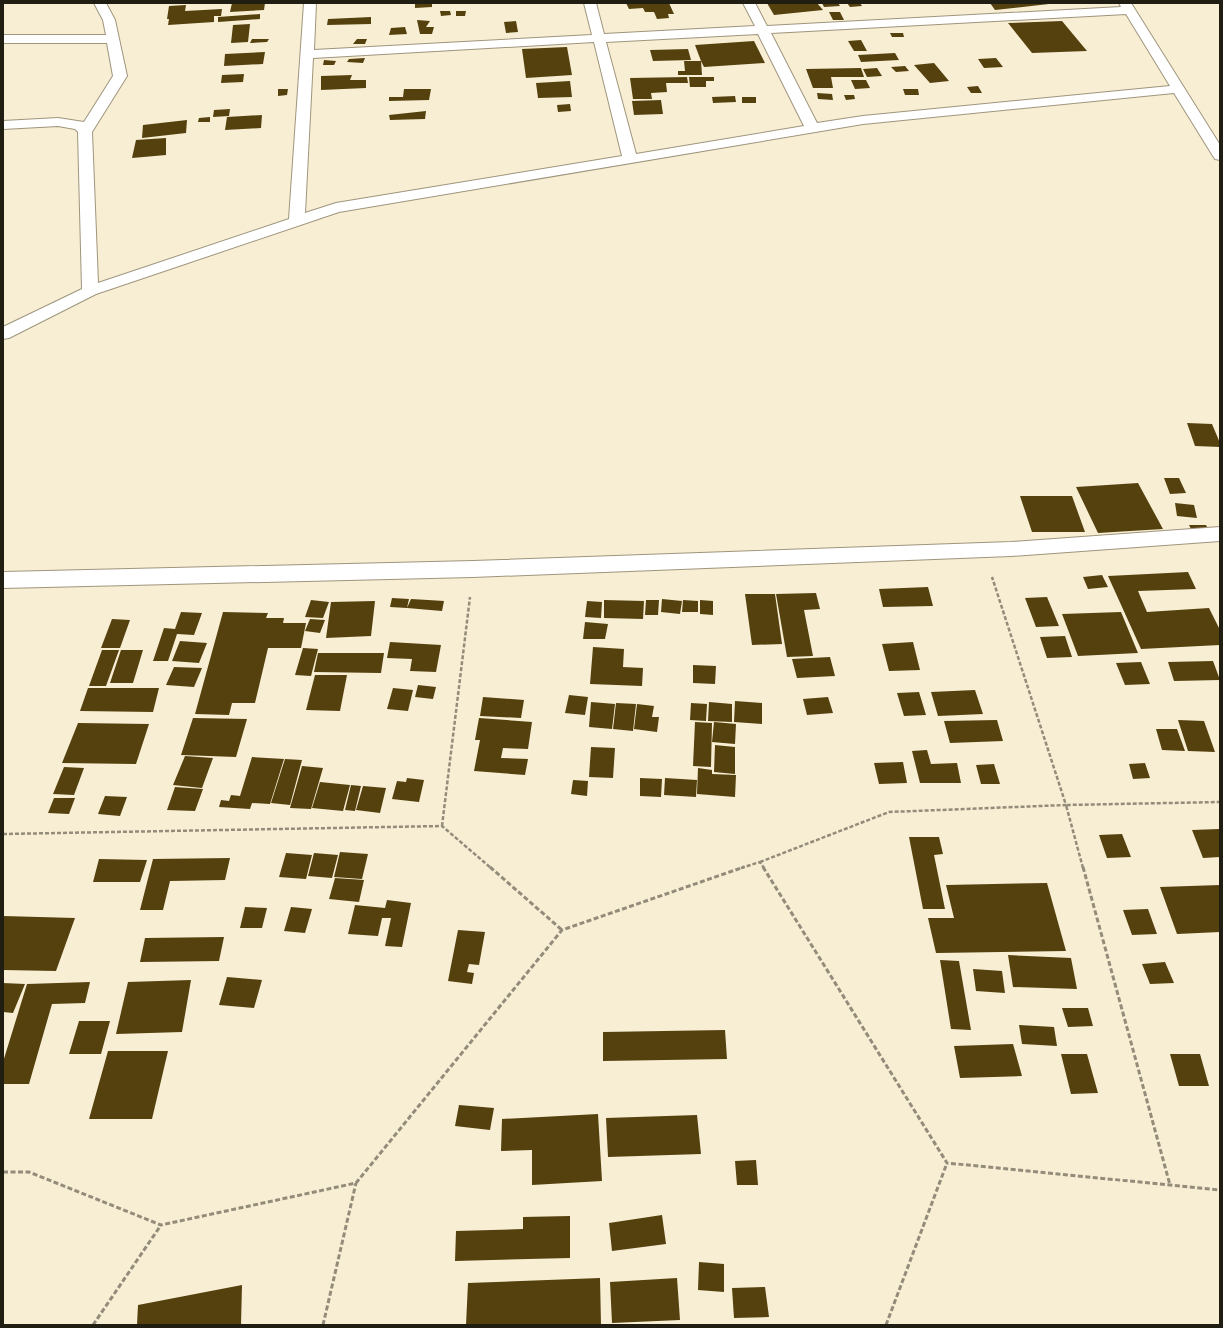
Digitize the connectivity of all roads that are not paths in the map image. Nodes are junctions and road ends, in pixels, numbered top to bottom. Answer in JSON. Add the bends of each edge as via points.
{"nodes":[{"id":1,"x":100,"y":3,"type":"edge"},
{"id":2,"x":310,"y":3,"type":"edge"},
{"id":3,"x":590,"y":3,"type":"edge"},
{"id":4,"x":749,"y":3,"type":"edge"},
{"id":5,"x":1127,"y":7,"type":"edge"},
{"id":6,"x":925,"y":9,"type":"dead end"},
{"id":7,"x":934,"y":21,"type":"junction"},
{"id":8,"x":763,"y":30,"type":"junction"},
{"id":9,"x":113,"y":38,"type":"junction"},
{"id":10,"x":599,"y":38,"type":"junction"},
{"id":11,"x":3,"y":39,"type":"edge"},
{"id":12,"x":307,"y":54,"type":"junction"},
{"id":13,"x":1178,"y":89,"type":"junction"},
{"id":14,"x":3,"y":125,"type":"edge"},
{"id":15,"x":813,"y":129,"type":"junction"},
{"id":16,"x":85,"y":132,"type":"junction"},
{"id":17,"x":1218,"y":151,"type":"edge"},
{"id":18,"x":630,"y":159,"type":"junction"},
{"id":19,"x":297,"y":221,"type":"junction"},
{"id":20,"x":90,"y":291,"type":"junction"},
{"id":21,"x":3,"y":334,"type":"edge"},
{"id":22,"x":1220,"y":534,"type":"edge"},
{"id":23,"x":3,"y":580,"type":"edge"}],
"edges":[{"from":1,"to":9,"type":"street","via":[[109,20]]},
{"from":2,"to":12,"type":"street"},
{"from":3,"to":10,"type":"street"},
{"from":4,"to":8,"type":"street"},
{"from":5,"to":7,"type":"street"},
{"from":5,"to":13,"type":"street"},
{"from":6,"to":7,"type":"street"},
{"from":7,"to":8,"type":"street"},
{"from":8,"to":10,"type":"street"},
{"from":8,"to":15,"type":"street"},
{"from":9,"to":11,"type":"street"},
{"from":9,"to":16,"type":"street","via":[[120,76]]},
{"from":10,"to":12,"type":"street"},
{"from":10,"to":18,"type":"street"},
{"from":12,"to":19,"type":"street"},
{"from":13,"to":15,"type":"street","via":[[863,120]]},
{"from":13,"to":17,"type":"street"},
{"from":14,"to":16,"type":"street","via":[[58,122],[80,125]]},
{"from":15,"to":18,"type":"street"},
{"from":16,"to":20,"type":"street"},
{"from":18,"to":19,"type":"street","via":[[336,208]]},
{"from":19,"to":20,"type":"street"},
{"from":20,"to":21,"type":"street"},
{"from":22,"to":23,"type":"street","via":[[984,550],[473,569]]}]}
